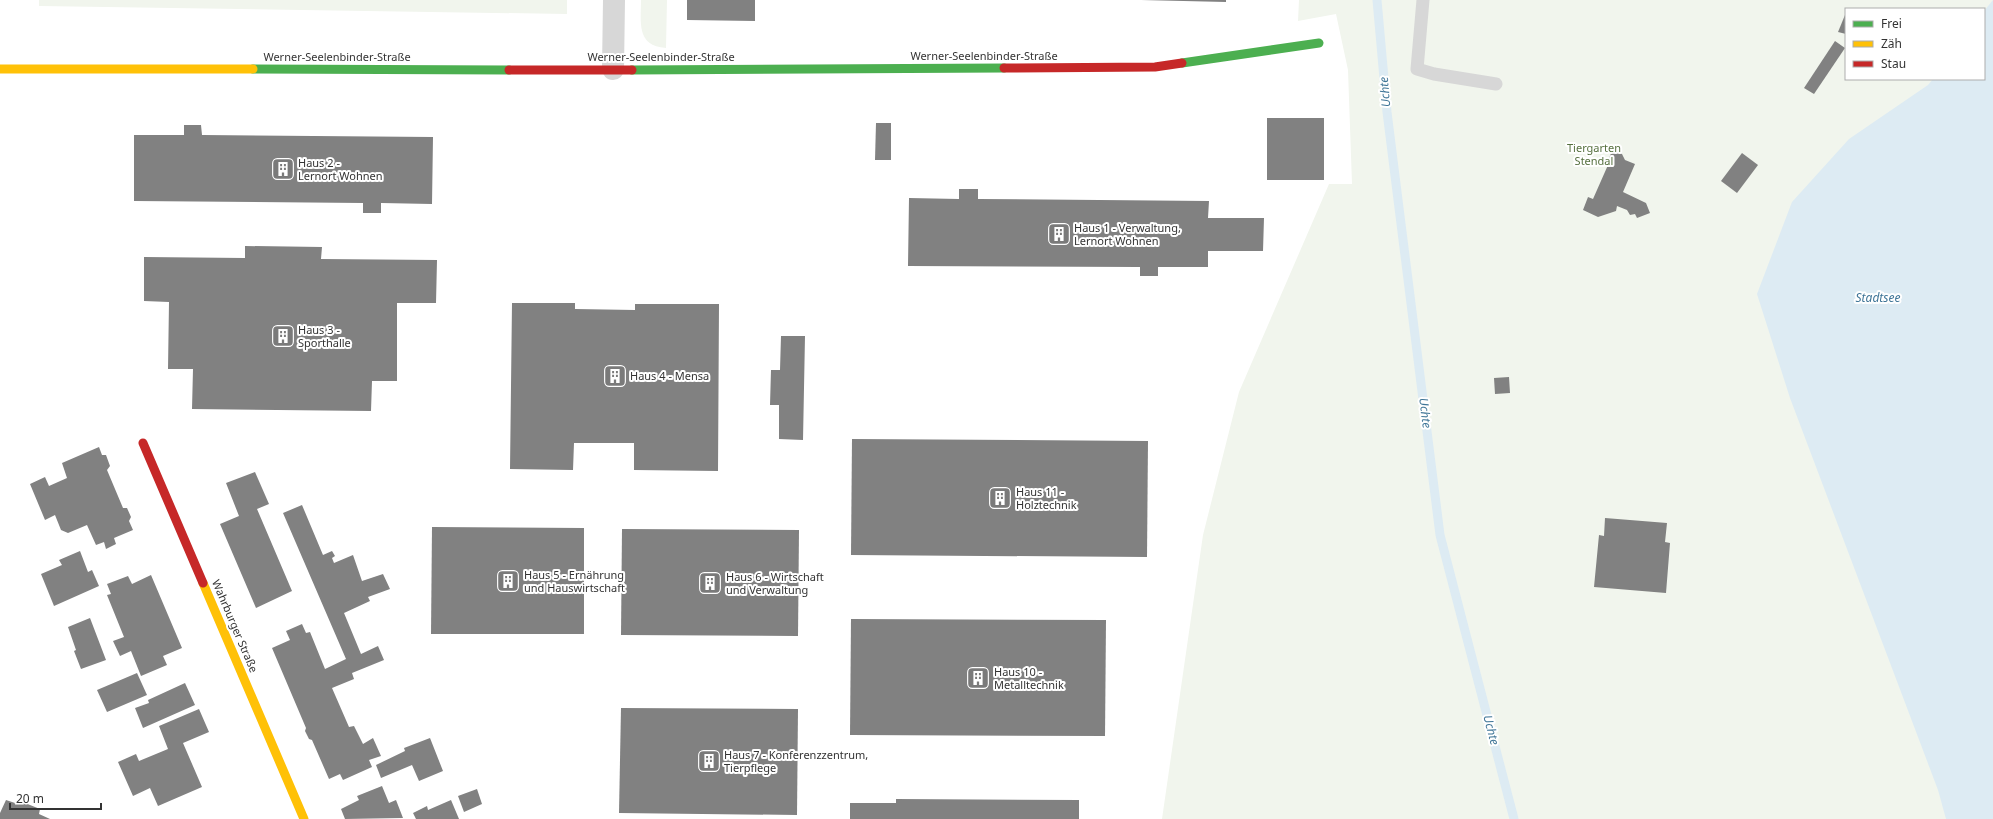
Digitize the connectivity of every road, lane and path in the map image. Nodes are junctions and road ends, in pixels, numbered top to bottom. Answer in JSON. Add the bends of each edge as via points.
{"nodes":[{"id":1,"x":614,"y":0,"type":"edge"},
{"id":2,"x":1423,"y":0,"type":"edge"},
{"id":3,"x":1319,"y":43,"type":"dead end"},
{"id":4,"x":0,"y":69,"type":"edge"},
{"id":5,"x":613,"y":69,"type":"junction"},
{"id":6,"x":1496,"y":84,"type":"dead end"},
{"id":7,"x":143,"y":443,"type":"dead end"},
{"id":8,"x":304,"y":819,"type":"edge"}],
"edges":[{"from":1,"to":5,"type":"street"},
{"from":2,"to":6,"type":"lane","via":[[1417,69]]},
{"from":3,"to":5,"type":"street","name":"Werner-Seelenbinder-Straße","via":[[1156,67]]},
{"from":4,"to":5,"type":"street","name":"Werner-Seelenbinder-Straße"},
{"from":7,"to":8,"type":"street","name":"Wahrburger Straße"}]}
